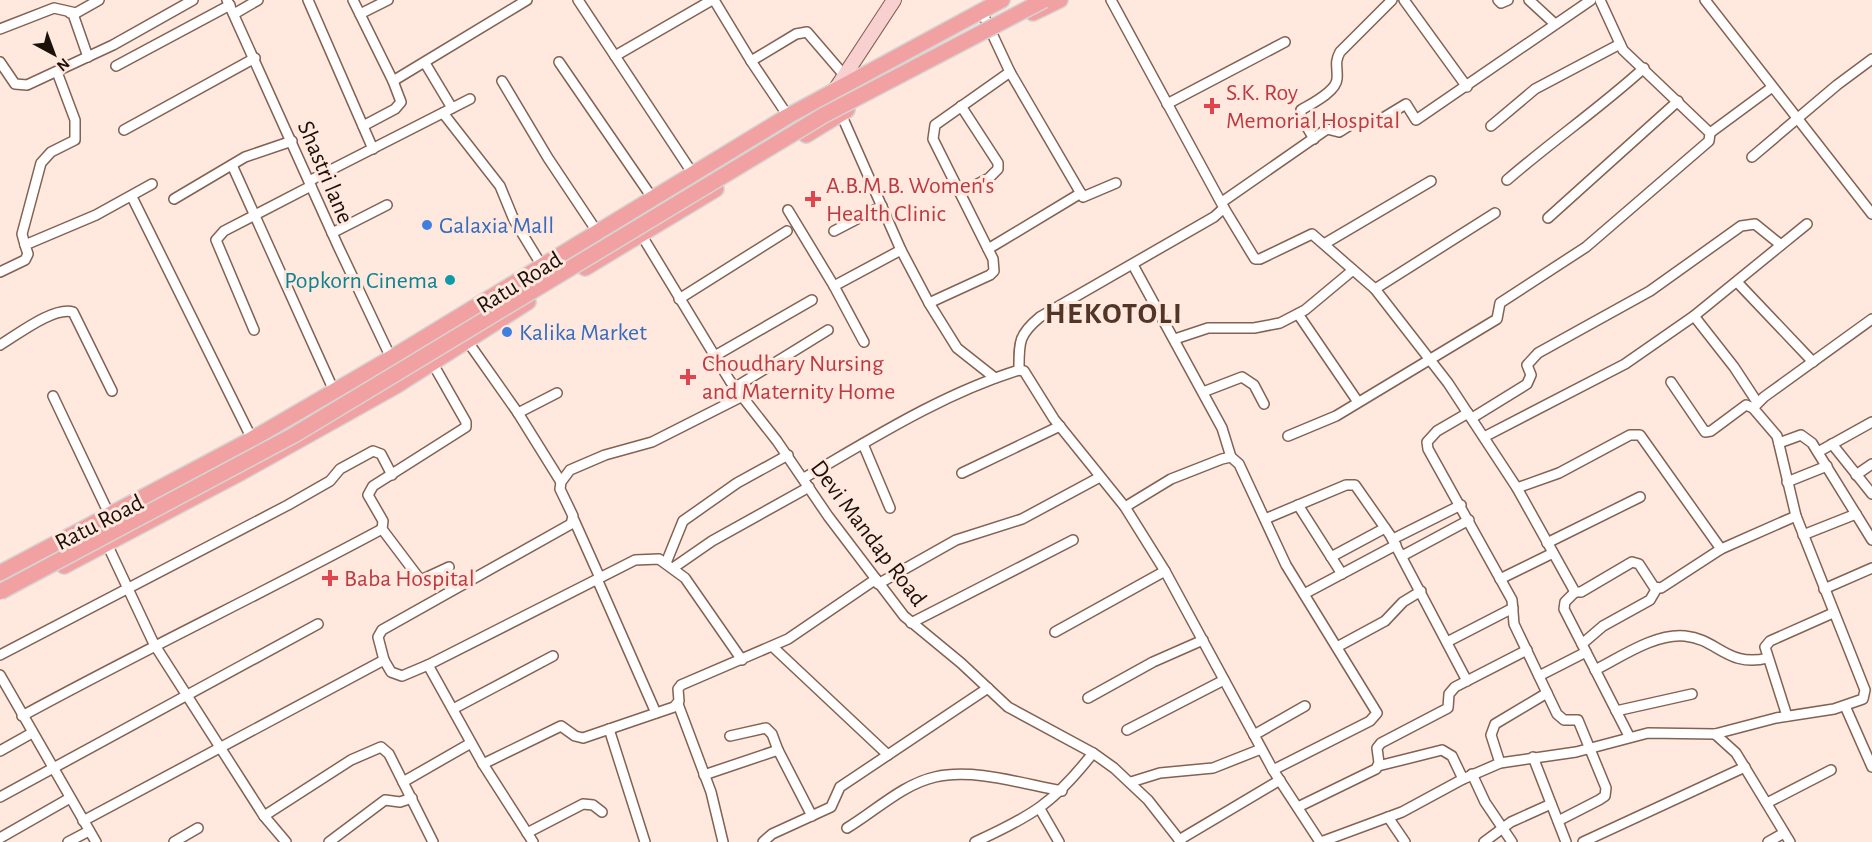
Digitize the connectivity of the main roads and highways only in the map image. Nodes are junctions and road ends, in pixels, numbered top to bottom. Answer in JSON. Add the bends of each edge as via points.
{"nodes":[{"id":1,"x":1002,"y":0,"type":"edge"},
{"id":2,"x":1022,"y":0,"type":"edge"},
{"id":3,"x":1044,"y":0,"type":"edge"},
{"id":4,"x":1060,"y":0,"type":"edge"},
{"id":5,"x":0,"y":573,"type":"edge"},
{"id":6,"x":0,"y":582,"type":"edge"},
{"id":7,"x":0,"y":592,"type":"edge"},
{"id":8,"x":0,"y":598,"type":"edge"}],
"edges":[{"from":1,"to":5,"type":"main road","name":"Ratu Road","via":[[788,116],[391,358],[252,438]]},
{"from":2,"to":6,"type":"main road","via":[[819,107],[289,427]]},
{"from":3,"to":7,"type":"main road","bridge":true,"via":[[824,115],[294,435]]},
{"from":4,"to":8,"type":"main road","name":"Ratu Road","via":[[841,114],[519,307],[433,364],[242,472]]}]}
